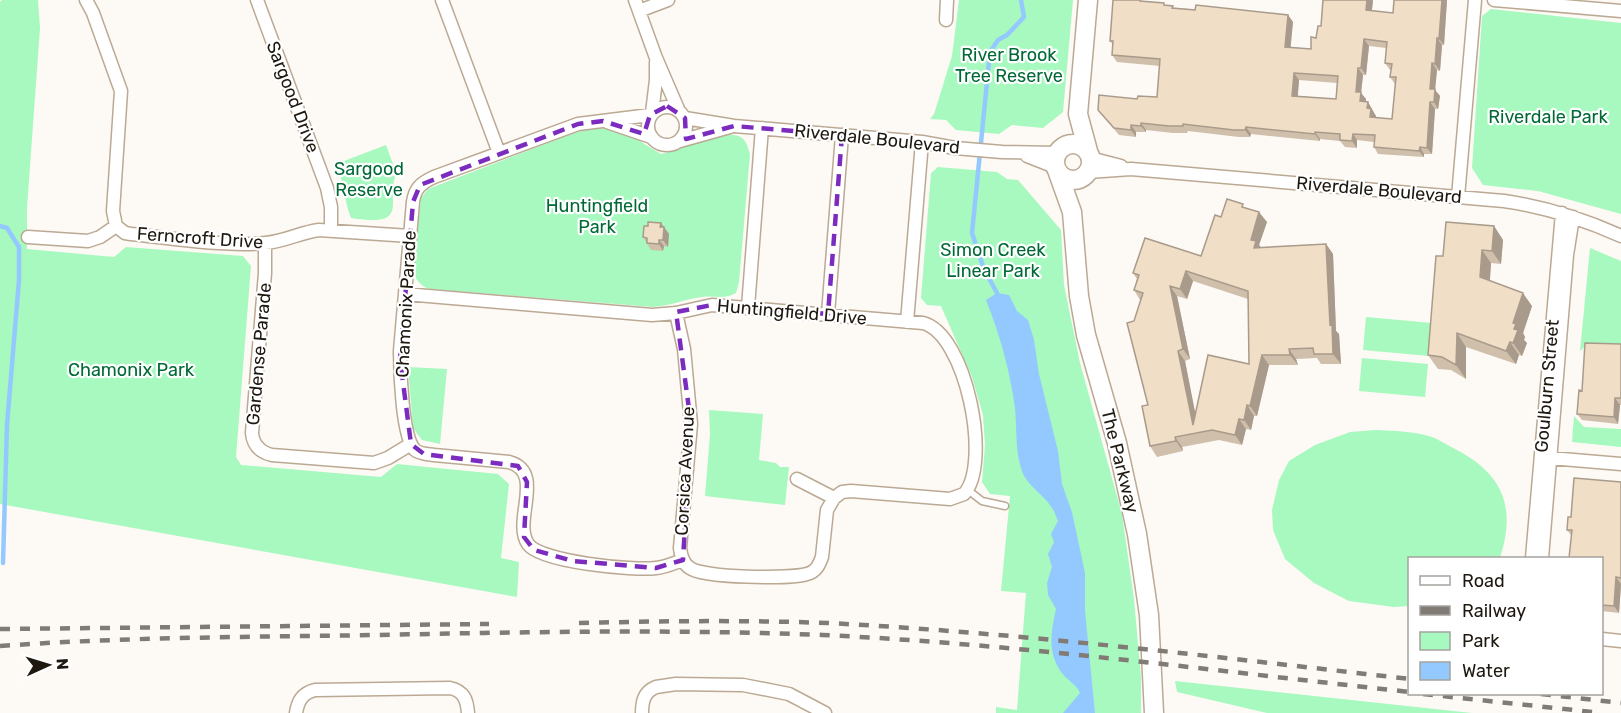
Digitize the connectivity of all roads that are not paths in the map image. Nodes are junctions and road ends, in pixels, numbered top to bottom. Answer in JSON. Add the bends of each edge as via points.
{"nodes":[{"id":1,"x":86,"y":0,"type":"edge"},
{"id":2,"x":257,"y":0,"type":"edge"},
{"id":3,"x":442,"y":0,"type":"edge"},
{"id":4,"x":668,"y":0,"type":"edge"},
{"id":5,"x":947,"y":0,"type":"edge"},
{"id":6,"x":1088,"y":0,"type":"edge"},
{"id":7,"x":1475,"y":0,"type":"edge"},
{"id":8,"x":1494,"y":0,"type":"edge"},
{"id":9,"x":637,"y":5,"type":"edge"},
{"id":10,"x":1621,"y":11,"type":"edge"},
{"id":11,"x":946,"y":20,"type":"dead end"},
{"id":12,"x":656,"y":58,"type":"junction"},
{"id":13,"x":651,"y":114,"type":"junction"},
{"id":14,"x":682,"y":114,"type":"junction"},
{"id":15,"x":1078,"y":114,"type":"junction"},
{"id":16,"x":603,"y":121,"type":"junction"},
{"id":17,"x":734,"y":126,"type":"junction"},
{"id":18,"x":762,"y":128,"type":"junction"},
{"id":19,"x":842,"y":135,"type":"junction"},
{"id":20,"x":651,"y":137,"type":"junction"},
{"id":21,"x":680,"y":141,"type":"junction"},
{"id":22,"x":922,"y":142,"type":"junction"},
{"id":23,"x":499,"y":153,"type":"junction"},
{"id":24,"x":1058,"y":160,"type":"junction"},
{"id":25,"x":1088,"y":165,"type":"junction"},
{"id":26,"x":1458,"y":197,"type":"junction"},
{"id":27,"x":1072,"y":212,"type":"junction"},
{"id":28,"x":1568,"y":215,"type":"junction"},
{"id":29,"x":116,"y":226,"type":"junction"},
{"id":30,"x":331,"y":230,"type":"junction"},
{"id":31,"x":1621,"y":236,"type":"edge"},
{"id":32,"x":28,"y":237,"type":"dead end"},
{"id":33,"x":410,"y":237,"type":"junction"},
{"id":34,"x":266,"y":243,"type":"junction"},
{"id":35,"x":405,"y":294,"type":"junction"},
{"id":36,"x":748,"y":307,"type":"junction"},
{"id":37,"x":676,"y":313,"type":"junction"},
{"id":38,"x":828,"y":314,"type":"junction"},
{"id":39,"x":907,"y":322,"type":"junction"},
{"id":40,"x":411,"y":444,"type":"junction"},
{"id":41,"x":1550,"y":458,"type":"junction"},
{"id":42,"x":1621,"y":464,"type":"edge"},
{"id":43,"x":797,"y":479,"type":"dead end"},
{"id":44,"x":968,"y":490,"type":"junction"},
{"id":45,"x":834,"y":498,"type":"junction"},
{"id":46,"x":1005,"y":506,"type":"dead end"},
{"id":47,"x":1532,"y":557,"type":"edge"},
{"id":48,"x":1542,"y":557,"type":"edge"},
{"id":49,"x":683,"y":560,"type":"junction"},
{"id":50,"x":1603,"y":639,"type":"edge"},
{"id":51,"x":1621,"y":641,"type":"edge"},
{"id":52,"x":821,"y":712,"type":"edge"},
{"id":53,"x":296,"y":713,"type":"edge"},
{"id":54,"x":468,"y":713,"type":"edge"},
{"id":55,"x":642,"y":713,"type":"edge"},
{"id":56,"x":1154,"y":713,"type":"edge"}],
"edges":[{"from":1,"to":29,"type":"street","name":"Ferncroft Drive","via":[[121,91],[113,202]]},
{"from":2,"to":30,"type":"street","name":"Sargood Drive","via":[[327,188]]},
{"from":3,"to":23,"type":"street"},
{"from":4,"to":9,"type":"street"},
{"from":5,"to":11,"type":"street"},
{"from":6,"to":15,"type":"street"},
{"from":7,"to":26,"type":"street"},
{"from":8,"to":10,"type":"street"},
{"from":9,"to":12,"type":"street"},
{"from":12,"to":13,"type":"street"},
{"from":12,"to":14,"type":"street"},
{"from":13,"to":14,"type":"street","via":[[662,107],[673,107]]},
{"from":13,"to":16,"type":"street","name":"Chamonix Parade"},
{"from":13,"to":20,"type":"street"},
{"from":14,"to":17,"type":"street","name":"Riverdale Boulevard"},
{"from":14,"to":21,"type":"street","via":[[686,130]]},
{"from":15,"to":24,"type":"street"},
{"from":15,"to":25,"type":"street"},
{"from":16,"to":20,"type":"street","name":"Chamonix Parade"},
{"from":16,"to":23,"type":"street","name":"Chamonix Parade","via":[[578,124]]},
{"from":17,"to":18,"type":"street","name":"Riverdale Boulevard"},
{"from":17,"to":21,"type":"street","name":"Riverdale Boulevard"},
{"from":18,"to":19,"type":"street","name":"Riverdale Boulevard"},
{"from":18,"to":36,"type":"street"},
{"from":19,"to":22,"type":"street","name":"Riverdale Boulevard"},
{"from":19,"to":38,"type":"street"},
{"from":20,"to":21,"type":"street","via":[[668,146]]},
{"from":22,"to":24,"type":"street","name":"Riverdale Boulevard"},
{"from":22,"to":39,"type":"street"},
{"from":23,"to":33,"type":"street","name":"Chamonix Parade","via":[[420,185],[414,194]]},
{"from":24,"to":25,"type":"street","via":[[1062,177],[1073,181]]},
{"from":24,"to":25,"type":"street","via":[[1072,144],[1083,147]]},
{"from":24,"to":27,"type":"street","name":"The Parkway"},
{"from":25,"to":26,"type":"street","name":"Riverdale Boulevard"},
{"from":25,"to":27,"type":"street","name":"The Parkway"},
{"from":26,"to":28,"type":"street","name":"Riverdale Boulevard","via":[[1515,202]]},
{"from":27,"to":56,"type":"street","name":"The Parkway","via":[[1086,335],[1117,443],[1137,534],[1149,615]]},
{"from":28,"to":31,"type":"street","name":"Riverdale Boulevard"},
{"from":28,"to":41,"type":"street","name":"Goulburn Street"},
{"from":28,"to":47,"type":"street","name":"Goulburn Street"},
{"from":29,"to":32,"type":"street","via":[[88,241]]},
{"from":29,"to":34,"type":"street","name":"Ferncroft Drive","via":[[130,234]]},
{"from":30,"to":33,"type":"street","name":"Ferncroft Drive"},
{"from":30,"to":34,"type":"street","name":"Ferncroft Drive","via":[[309,231]]},
{"from":33,"to":35,"type":"street","name":"Chamonix Parade"},
{"from":34,"to":40,"type":"street","name":"Gardense Parade","via":[[252,433],[257,447],[272,455],[365,463],[388,458]]},
{"from":35,"to":37,"type":"street","name":"Huntingfield Drive","via":[[652,315]]},
{"from":35,"to":40,"type":"street","name":"Chamonix Parade","via":[[400,372]]},
{"from":36,"to":37,"type":"street","name":"Huntingfield Drive","via":[[712,305]]},
{"from":36,"to":38,"type":"street","name":"Huntingfield Drive"},
{"from":37,"to":49,"type":"street","name":"Corsica Avenue","via":[[684,349],[690,424],[680,548]]},
{"from":38,"to":39,"type":"street","name":"Huntingfield Drive"},
{"from":39,"to":44,"type":"street","name":"Huntingfield Drive","via":[[937,329],[965,380],[975,443],[973,480]]},
{"from":40,"to":49,"type":"street","via":[[424,454],[518,466],[527,482],[524,537],[540,553],[573,561],[648,568]]},
{"from":41,"to":42,"type":"street"},
{"from":41,"to":48,"type":"street","name":"Goulburn Street"},
{"from":43,"to":45,"type":"street"},
{"from":44,"to":45,"type":"street","via":[[950,499],[851,490]]},
{"from":44,"to":46,"type":"lane","via":[[982,501]]},
{"from":45,"to":49,"type":"street","name":"Corsica Avenue","via":[[827,510],[820,564],[807,574],[758,577],[703,573],[691,569]]},
{"from":50,"to":51,"type":"street"},
{"from":52,"to":55,"type":"street","via":[[789,694],[728,684],[686,684],[651,689],[644,698]]},
{"from":53,"to":54,"type":"street","via":[[299,700],[315,690],[450,688],[466,698]]}]}
